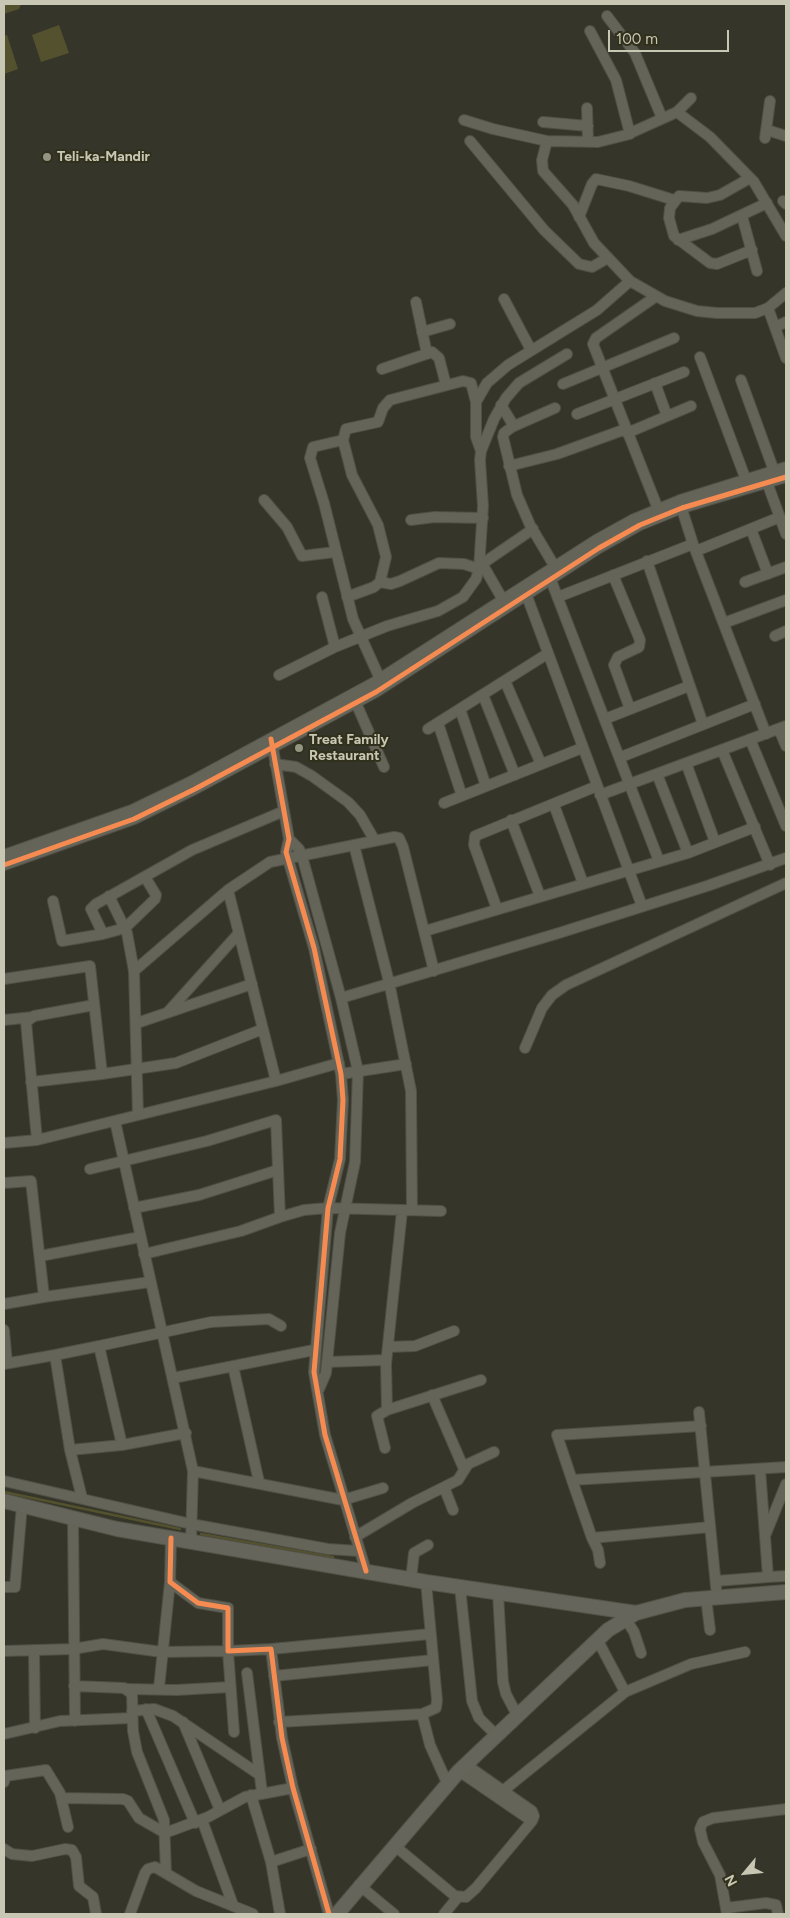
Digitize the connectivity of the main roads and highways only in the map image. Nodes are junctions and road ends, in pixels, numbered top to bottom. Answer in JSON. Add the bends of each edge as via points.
{"nodes":[{"id":1,"x":4,"y":1501,"type":"edge"},
{"id":2,"x":786,"y":1592,"type":"edge"},
{"id":3,"x":631,"y":1616,"type":"junction"},
{"id":4,"x":337,"y":1914,"type":"edge"}],
"edges":[{"from":1,"to":3,"type":"main road","via":[[117,1529]]},
{"from":2,"to":3,"type":"main road","via":[[671,1603]]},
{"from":3,"to":4,"type":"main road","via":[[597,1639],[462,1768]]}]}
